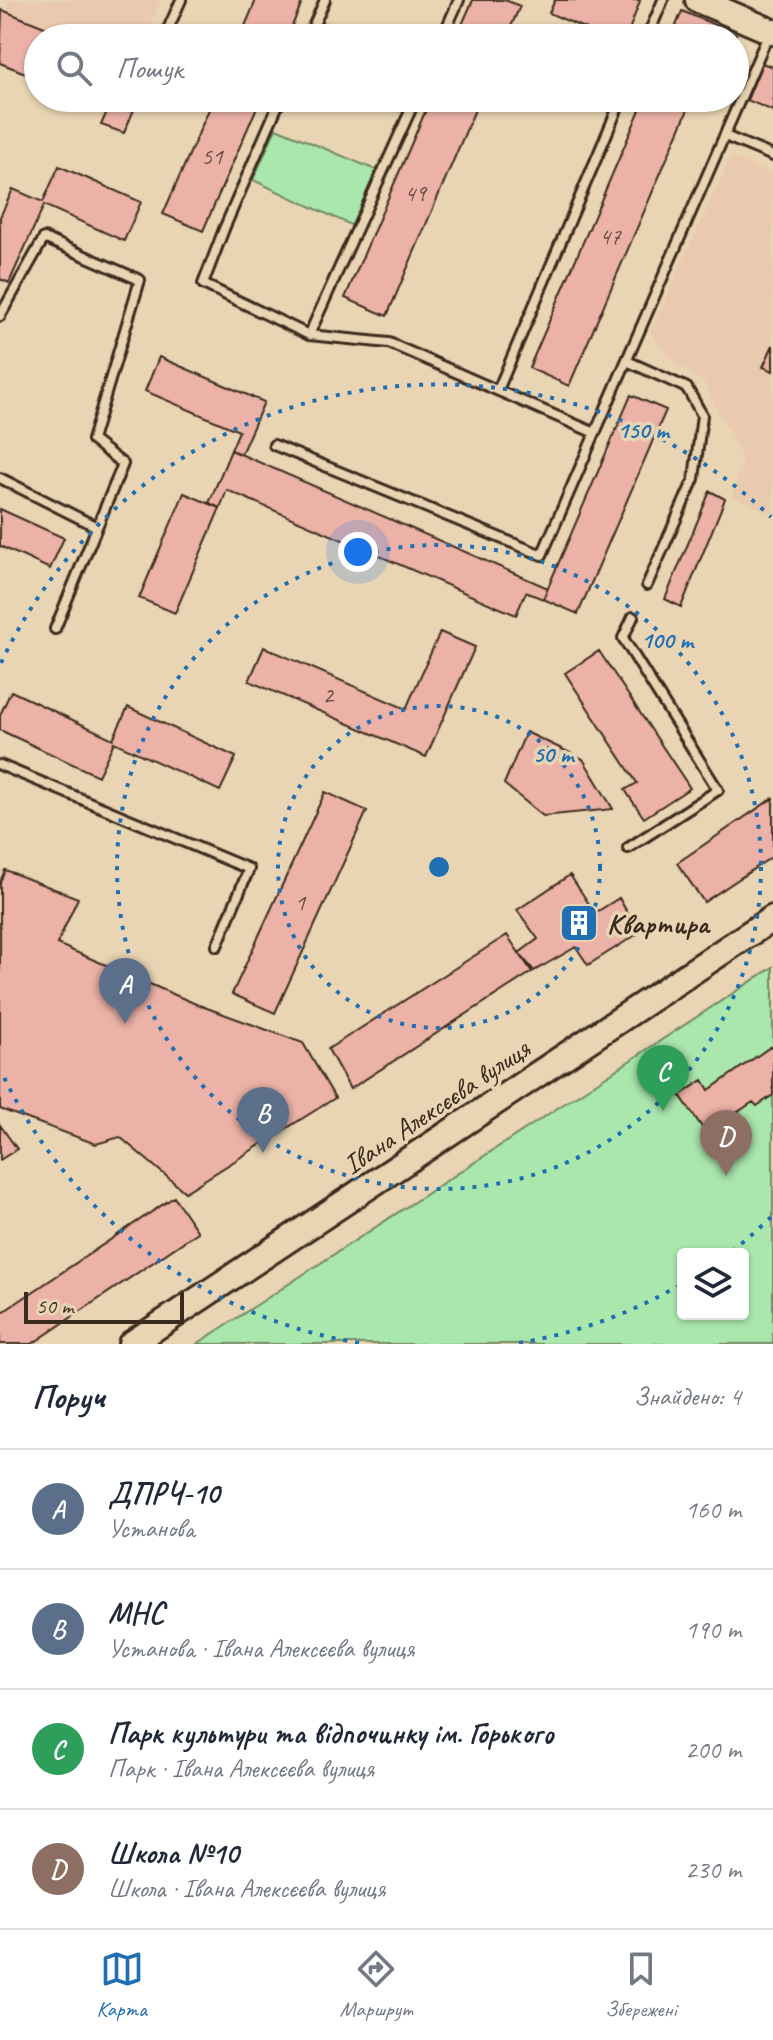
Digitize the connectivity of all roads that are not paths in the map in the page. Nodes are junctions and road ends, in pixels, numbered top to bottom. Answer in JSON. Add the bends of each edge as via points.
{"nodes":[{"id":1,"x":181,"y":0,"type":"edge"},
{"id":2,"x":325,"y":0,"type":"edge"},
{"id":3,"x":663,"y":0,"type":"edge"},
{"id":4,"x":698,"y":0,"type":"edge"},
{"id":5,"x":456,"y":1,"type":"edge"},
{"id":6,"x":170,"y":24,"type":"edge"},
{"id":7,"x":314,"y":24,"type":"edge"},
{"id":8,"x":447,"y":24,"type":"edge"},
{"id":9,"x":653,"y":24,"type":"edge"},
{"id":10,"x":772,"y":32,"type":"edge"},
{"id":11,"x":749,"y":83,"type":"edge"},
{"id":12,"x":275,"y":112,"type":"edge"},
{"id":13,"x":410,"y":112,"type":"edge"},
{"id":14,"x":616,"y":112,"type":"edge"},
{"id":15,"x":736,"y":112,"type":"edge"},
{"id":16,"x":725,"y":136,"type":"junction"},
{"id":17,"x":773,"y":156,"type":"edge"},
{"id":18,"x":0,"y":316,"type":"edge"},
{"id":19,"x":309,"y":335,"type":"junction"},
{"id":20,"x":627,"y":361,"type":"junction"},
{"id":21,"x":498,"y":390,"type":"junction"},
{"id":22,"x":595,"y":433,"type":"junction"},
{"id":23,"x":274,"y":445,"type":"dead end"},
{"id":24,"x":0,"y":478,"type":"edge"},
{"id":25,"x":97,"y":527,"type":"junction"},
{"id":26,"x":647,"y":585,"type":"dead end"},
{"id":27,"x":633,"y":617,"type":"dead end"},
{"id":28,"x":55,"y":629,"type":"dead end"},
{"id":29,"x":0,"y":765,"type":"edge"},
{"id":30,"x":628,"y":848,"type":"dead end"},
{"id":31,"x":773,"y":918,"type":"edge"},
{"id":32,"x":217,"y":946,"type":"dead end"},
{"id":33,"x":131,"y":1344,"type":"edge"}],
"edges":[{"from":1,"to":6,"type":"lane"},
{"from":2,"to":7,"type":"lane"},
{"from":3,"to":9,"type":"lane"},
{"from":4,"to":10,"type":"street"},
{"from":5,"to":8,"type":"lane"},
{"from":10,"to":11,"type":"lane"},
{"from":12,"to":19,"type":"lane","via":[[203,284]]},
{"from":13,"to":19,"type":"lane"},
{"from":14,"to":21,"type":"lane"},
{"from":15,"to":16,"type":"lane"},
{"from":16,"to":17,"type":"lane"},
{"from":16,"to":20,"type":"lane"},
{"from":18,"to":25,"type":"lane","via":[[44,238],[140,280],[92,440],[123,464]]},
{"from":19,"to":21,"type":"lane","via":[[389,343]]},
{"from":20,"to":22,"type":"lane"},
{"from":20,"to":26,"type":"lane","via":[[687,388],[702,415],[694,479]]},
{"from":21,"to":22,"type":"lane"},
{"from":22,"to":23,"type":"lane","via":[[542,555]]},
{"from":24,"to":25,"type":"lane"},
{"from":25,"to":28,"type":"lane"},
{"from":27,"to":30,"type":"lane","via":[[623,638],[718,790]]},
{"from":29,"to":32,"type":"lane","via":[[249,869]]},
{"from":31,"to":33,"type":"street","name":"Івана Алексєєва вулиця"}]}
